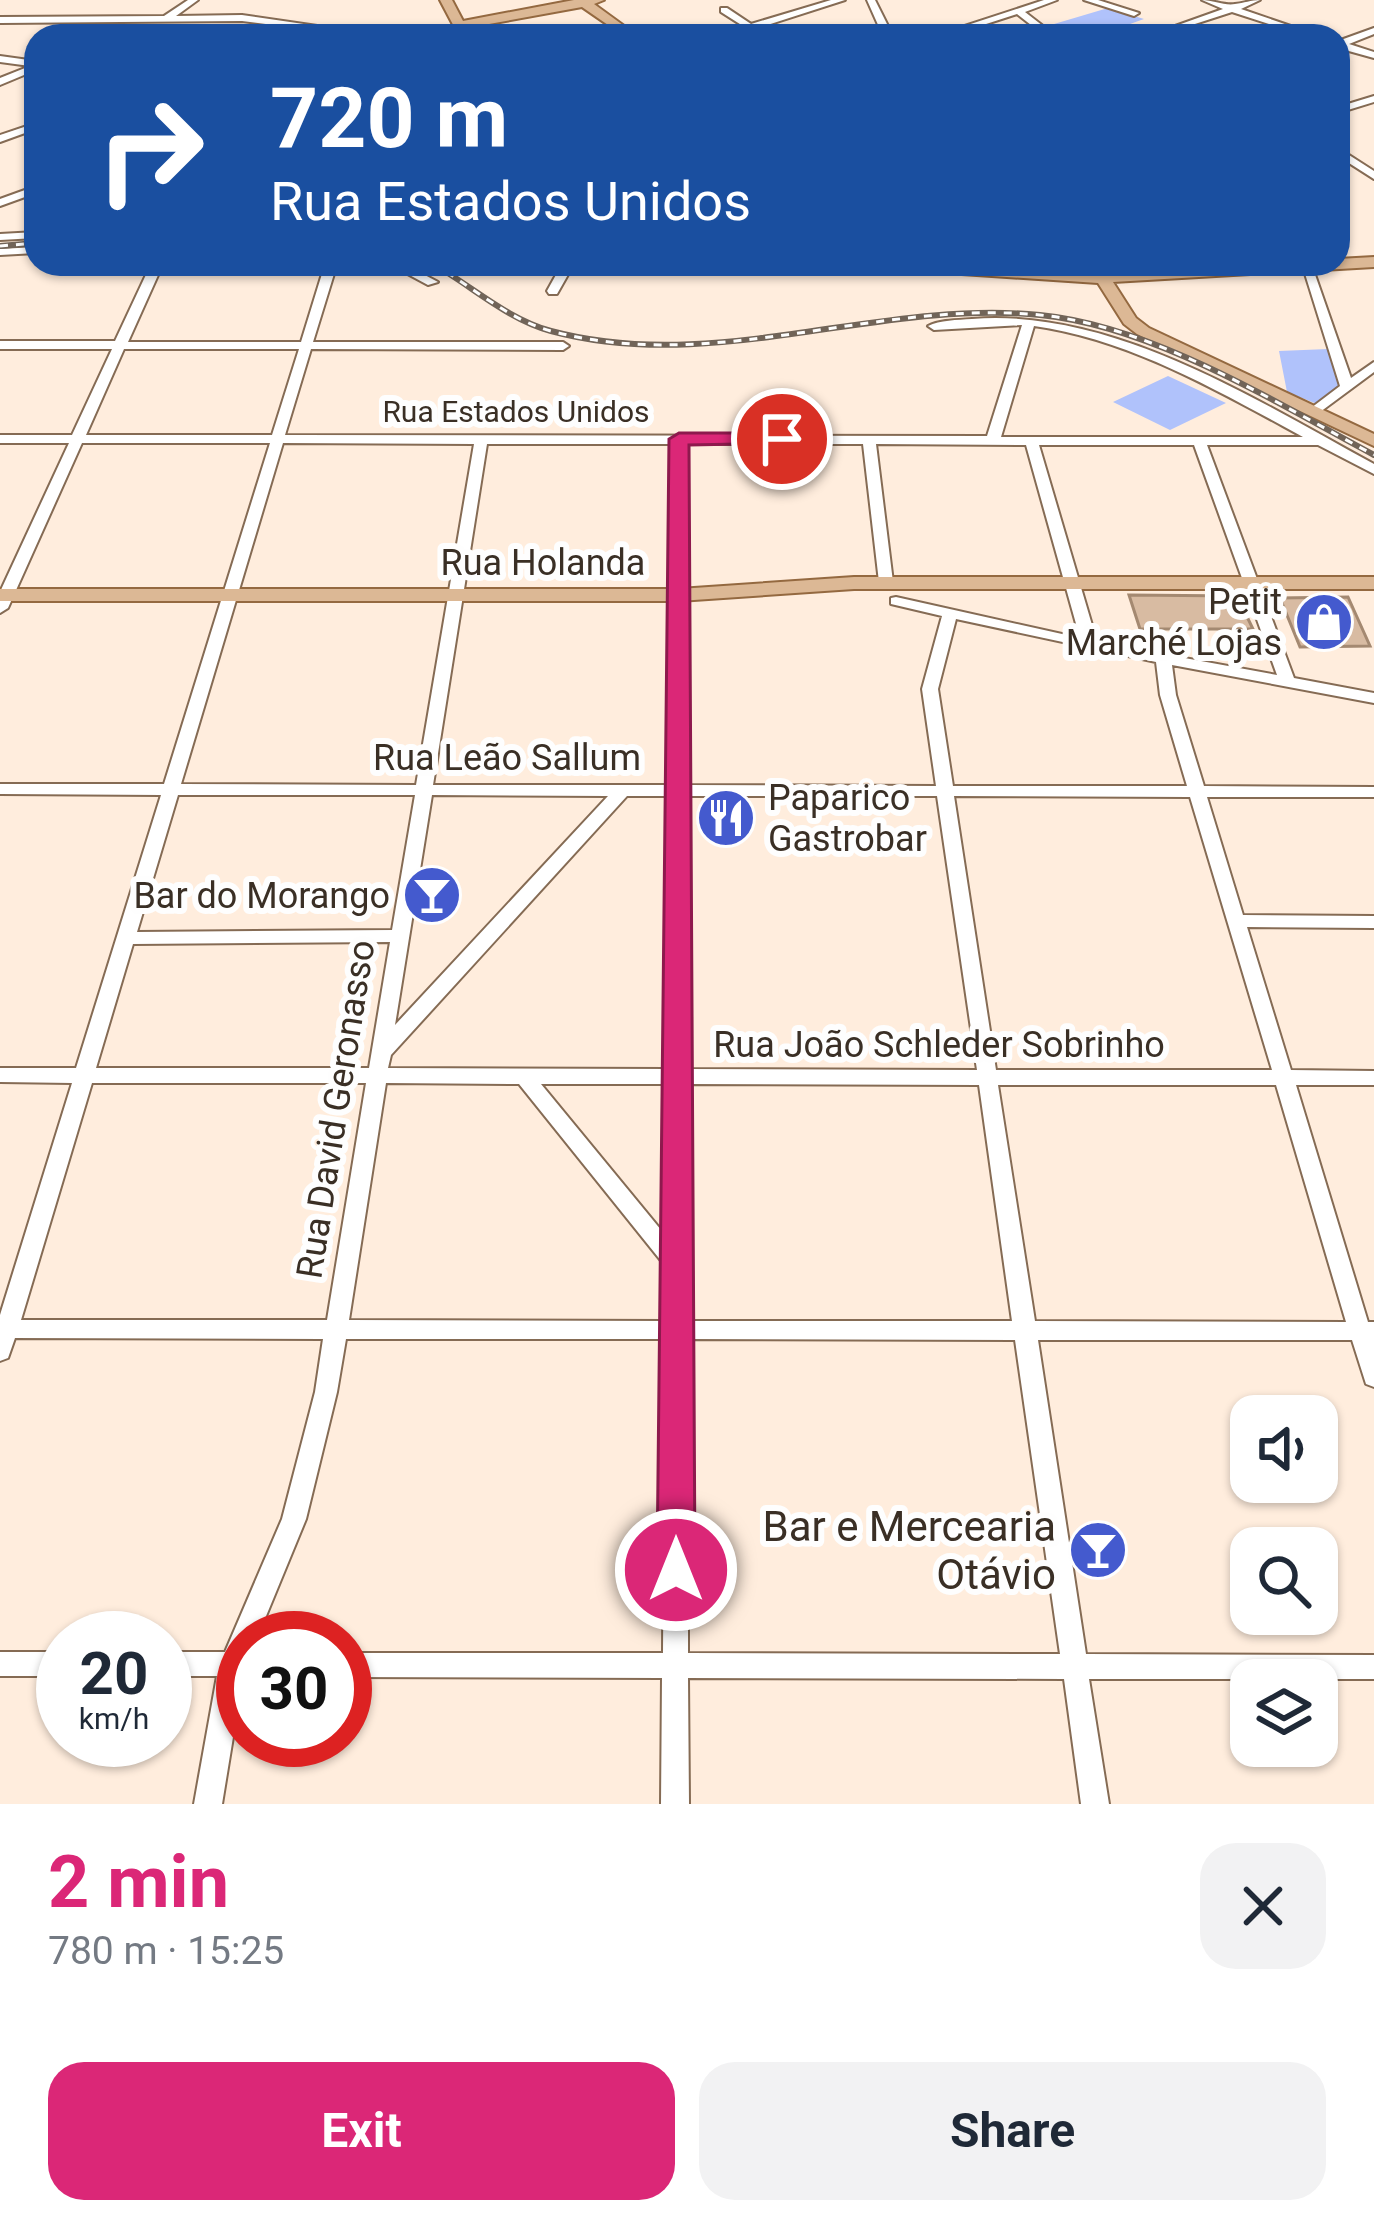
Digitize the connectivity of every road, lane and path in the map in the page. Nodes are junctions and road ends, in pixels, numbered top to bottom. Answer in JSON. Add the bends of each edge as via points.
{"nodes":[{"id":1,"x":194,"y":0,"type":"edge"},
{"id":2,"x":841,"y":0,"type":"edge"},
{"id":3,"x":1053,"y":0,"type":"edge"},
{"id":4,"x":1088,"y":0,"type":"edge"},
{"id":5,"x":1206,"y":0,"type":"edge"},
{"id":6,"x":1256,"y":0,"type":"edge"},
{"id":7,"x":588,"y":1,"type":"edge"},
{"id":8,"x":1232,"y":8,"type":"junction"},
{"id":9,"x":724,"y":10,"type":"dead end"},
{"id":10,"x":1019,"y":11,"type":"junction"},
{"id":11,"x":1134,"y":14,"type":"dead end"},
{"id":12,"x":167,"y":18,"type":"junction"},
{"id":13,"x":0,"y":20,"type":"edge"},
{"id":14,"x":306,"y":24,"type":"edge"},
{"id":15,"x":495,"y":24,"type":"edge"},
{"id":16,"x":617,"y":24,"type":"edge"},
{"id":17,"x":745,"y":24,"type":"edge"},
{"id":18,"x":760,"y":24,"type":"edge"},
{"id":19,"x":977,"y":24,"type":"edge"},
{"id":20,"x":1036,"y":24,"type":"edge"},
{"id":21,"x":1189,"y":24,"type":"edge"},
{"id":22,"x":1279,"y":24,"type":"edge"},
{"id":23,"x":152,"y":276,"type":"edge"},
{"id":24,"x":327,"y":276,"type":"edge"},
{"id":25,"x":420,"y":276,"type":"edge"},
{"id":26,"x":561,"y":276,"type":"edge"},
{"id":27,"x":1034,"y":276,"type":"edge"},
{"id":28,"x":1089,"y":276,"type":"edge"},
{"id":29,"x":1121,"y":276,"type":"edge"},
{"id":30,"x":1309,"y":276,"type":"edge"},
{"id":31,"x":1102,"y":277,"type":"junction"},
{"id":32,"x":432,"y":282,"type":"dead end"},
{"id":33,"x":553,"y":291,"type":"dead end"},
{"id":34,"x":1029,"y":321,"type":"junction"},
{"id":35,"x":934,"y":326,"type":"dead end"},
{"id":36,"x":0,"y":345,"type":"edge"},
{"id":37,"x":120,"y":345,"type":"junction"},
{"id":38,"x":306,"y":345,"type":"junction"},
{"id":39,"x":563,"y":346,"type":"dead end"},
{"id":40,"x":1374,"y":366,"type":"edge"},
{"id":41,"x":1347,"y":386,"type":"junction"},
{"id":42,"x":1316,"y":411,"type":"junction"},
{"id":43,"x":0,"y":439,"type":"edge"},
{"id":44,"x":77,"y":439,"type":"junction"},
{"id":45,"x":278,"y":439,"type":"junction"},
{"id":46,"x":679,"y":439,"type":"junction"},
{"id":47,"x":869,"y":439,"type":"junction"},
{"id":48,"x":481,"y":440,"type":"junction"},
{"id":49,"x":993,"y":440,"type":"junction"},
{"id":50,"x":1031,"y":440,"type":"junction"},
{"id":51,"x":1199,"y":441,"type":"junction"},
{"id":52,"x":1374,"y":441,"type":"edge"},
{"id":53,"x":1320,"y":442,"type":"junction"},
{"id":54,"x":1374,"y":470,"type":"edge"},
{"id":55,"x":1072,"y":583,"type":"junction"},
{"id":56,"x":1251,"y":583,"type":"junction"},
{"id":57,"x":1374,"y":583,"type":"edge"},
{"id":58,"x":891,"y":592,"type":"junction"},
{"id":59,"x":230,"y":595,"type":"junction"},
{"id":60,"x":455,"y":595,"type":"junction"},
{"id":61,"x":679,"y":595,"type":"junction"},
{"id":62,"x":2,"y":600,"type":"edge"},
{"id":63,"x":950,"y":614,"type":"junction"},
{"id":64,"x":1090,"y":645,"type":"junction"},
{"id":65,"x":1163,"y":659,"type":"junction"},
{"id":66,"x":1287,"y":681,"type":"junction"},
{"id":67,"x":1374,"y":698,"type":"edge"},
{"id":68,"x":0,"y":790,"type":"edge"},
{"id":69,"x":171,"y":790,"type":"junction"},
{"id":70,"x":424,"y":790,"type":"junction"},
{"id":71,"x":623,"y":790,"type":"junction"},
{"id":72,"x":678,"y":790,"type":"junction"},
{"id":73,"x":945,"y":791,"type":"junction"},
{"id":74,"x":1198,"y":791,"type":"junction"},
{"id":75,"x":1374,"y":791,"type":"edge"},
{"id":76,"x":1237,"y":921,"type":"junction"},
{"id":77,"x":1374,"y":922,"type":"edge"},
{"id":78,"x":400,"y":936,"type":"junction"},
{"id":79,"x":126,"y":938,"type":"junction"},
{"id":80,"x":379,"y":1065,"type":"junction"},
{"id":81,"x":0,"y":1075,"type":"edge"},
{"id":82,"x":84,"y":1075,"type":"junction"},
{"id":83,"x":524,"y":1076,"type":"junction"},
{"id":84,"x":677,"y":1077,"type":"junction"},
{"id":85,"x":987,"y":1077,"type":"junction"},
{"id":86,"x":1284,"y":1078,"type":"junction"},
{"id":87,"x":1374,"y":1078,"type":"edge"},
{"id":88,"x":677,"y":1265,"type":"junction"},
{"id":89,"x":336,"y":1330,"type":"junction"},
{"id":90,"x":676,"y":1330,"type":"junction"},
{"id":91,"x":1024,"y":1330,"type":"junction"},
{"id":92,"x":1367,"y":1331,"type":"edge"},
{"id":93,"x":2,"y":1337,"type":"edge"},
{"id":94,"x":1374,"y":1377,"type":"edge"},
{"id":95,"x":258,"y":1611,"type":"edge"},
{"id":96,"x":0,"y":1664,"type":"edge"},
{"id":97,"x":36,"y":1664,"type":"edge"},
{"id":98,"x":372,"y":1665,"type":"edge"},
{"id":99,"x":676,"y":1666,"type":"junction"},
{"id":100,"x":1074,"y":1666,"type":"junction"},
{"id":101,"x":1374,"y":1666,"type":"edge"},
{"id":102,"x":216,"y":1767,"type":"edge"},
{"id":103,"x":208,"y":1804,"type":"edge"},
{"id":104,"x":675,"y":1804,"type":"edge"},
{"id":105,"x":1094,"y":1804,"type":"edge"}],
"edges":[{"from":1,"to":12,"type":"street"},
{"from":2,"to":18,"type":"street"},
{"from":3,"to":10,"type":"street"},
{"from":4,"to":11,"type":"street"},
{"from":5,"to":8,"type":"street"},
{"from":6,"to":8,"type":"street"},
{"from":7,"to":15,"type":"main road"},
{"from":7,"to":16,"type":"main road"},
{"from":8,"to":21,"type":"street"},
{"from":8,"to":22,"type":"street"},
{"from":9,"to":17,"type":"street"},
{"from":10,"to":19,"type":"street"},
{"from":10,"to":20,"type":"street"},
{"from":12,"to":13,"type":"street"},
{"from":12,"to":14,"type":"street"},
{"from":23,"to":37,"type":"street"},
{"from":24,"to":38,"type":"street"},
{"from":25,"to":32,"type":"street"},
{"from":26,"to":33,"type":"street"},
{"from":27,"to":31,"type":"main road"},
{"from":28,"to":31,"type":"main road"},
{"from":29,"to":31,"type":"main road"},
{"from":30,"to":41,"type":"street"},
{"from":31,"to":42,"type":"main road","via":[[1143,331]]},
{"from":34,"to":35,"type":"street"},
{"from":34,"to":49,"type":"street"},
{"from":34,"to":53,"type":"street","via":[[1121,346]]},
{"from":36,"to":37,"type":"street"},
{"from":37,"to":38,"type":"street"},
{"from":37,"to":44,"type":"street"},
{"from":38,"to":39,"type":"street"},
{"from":38,"to":45,"type":"street"},
{"from":40,"to":41,"type":"street"},
{"from":41,"to":42,"type":"street"},
{"from":42,"to":52,"type":"main road"},
{"from":43,"to":44,"type":"street","name":"Rua Estados Unidos"},
{"from":44,"to":45,"type":"street","name":"Rua Estados Unidos"},
{"from":44,"to":62,"type":"street"},
{"from":45,"to":48,"type":"street","name":"Rua Estados Unidos"},
{"from":45,"to":59,"type":"street"},
{"from":46,"to":47,"type":"street","name":"Rua Estados Unidos"},
{"from":46,"to":48,"type":"street","name":"Rua Estados Unidos"},
{"from":46,"to":61,"type":"street"},
{"from":47,"to":49,"type":"street","name":"Rua Estados Unidos"},
{"from":47,"to":58,"type":"street"},
{"from":48,"to":60,"type":"street","name":"Rua David Geronasso"},
{"from":49,"to":50,"type":"street","name":"Rua Estados Unidos"},
{"from":50,"to":51,"type":"street","name":"Rua Estados Unidos"},
{"from":50,"to":55,"type":"street"},
{"from":51,"to":53,"type":"street","name":"Rua Estados Unidos"},
{"from":51,"to":56,"type":"street"},
{"from":53,"to":54,"type":"street"},
{"from":55,"to":56,"type":"main road","name":"Rua Holanda"},
{"from":55,"to":58,"type":"main road","name":"Rua Holanda"},
{"from":55,"to":64,"type":"street"},
{"from":56,"to":57,"type":"main road","name":"Rua Holanda"},
{"from":56,"to":66,"type":"street"},
{"from":58,"to":61,"type":"main road","name":"Rua Holanda"},
{"from":58,"to":63,"type":"street"},
{"from":59,"to":60,"type":"main road","name":"Rua Holanda"},
{"from":59,"to":62,"type":"main road","name":"Rua Holanda"},
{"from":59,"to":69,"type":"street"},
{"from":60,"to":61,"type":"main road","name":"Rua Holanda"},
{"from":60,"to":70,"type":"street","name":"Rua David Geronasso"},
{"from":61,"to":72,"type":"street"},
{"from":63,"to":64,"type":"street"},
{"from":63,"to":73,"type":"street","via":[[931,677]]},
{"from":64,"to":65,"type":"street"},
{"from":65,"to":66,"type":"street"},
{"from":65,"to":74,"type":"street"},
{"from":66,"to":67,"type":"street"},
{"from":68,"to":69,"type":"street","name":"Rua Leão Sallum"},
{"from":69,"to":70,"type":"street","name":"Rua Leão Sallum"},
{"from":69,"to":79,"type":"street"},
{"from":70,"to":71,"type":"street","name":"Rua Leão Sallum"},
{"from":70,"to":78,"type":"street","name":"Rua David Geronasso"},
{"from":71,"to":72,"type":"street","name":"Rua Leão Sallum"},
{"from":71,"to":80,"type":"street"},
{"from":72,"to":73,"type":"street","name":"Rua Leão Sallum"},
{"from":72,"to":84,"type":"street"},
{"from":73,"to":74,"type":"street","name":"Rua Leão Sallum"},
{"from":73,"to":85,"type":"street"},
{"from":74,"to":75,"type":"street","name":"Rua Leão Sallum"},
{"from":74,"to":76,"type":"street"},
{"from":76,"to":77,"type":"street"},
{"from":76,"to":86,"type":"street"},
{"from":78,"to":79,"type":"street"},
{"from":78,"to":80,"type":"street","name":"Rua David Geronasso"},
{"from":79,"to":82,"type":"street"},
{"from":80,"to":82,"type":"street","name":"Rua João Schleder Sobrinho"},
{"from":80,"to":83,"type":"street","name":"Rua João Schleder Sobrinho"},
{"from":80,"to":89,"type":"street","name":"Rua David Geronasso"},
{"from":81,"to":82,"type":"street","name":"Rua João Schleder Sobrinho"},
{"from":82,"to":93,"type":"street"},
{"from":83,"to":84,"type":"street","name":"Rua João Schleder Sobrinho"},
{"from":83,"to":88,"type":"street"},
{"from":84,"to":85,"type":"street","name":"Rua João Schleder Sobrinho"},
{"from":84,"to":88,"type":"street"},
{"from":85,"to":86,"type":"street","name":"Rua João Schleder Sobrinho"},
{"from":85,"to":91,"type":"street"},
{"from":86,"to":87,"type":"street","name":"Rua João Schleder Sobrinho"},
{"from":86,"to":92,"type":"street"},
{"from":88,"to":90,"type":"street"},
{"from":89,"to":90,"type":"street"},
{"from":89,"to":93,"type":"street"},
{"from":89,"to":95,"type":"street","name":"Rua David Geronasso","via":[[306,1479]]},
{"from":90,"to":91,"type":"street"},
{"from":90,"to":99,"type":"street"},
{"from":91,"to":92,"type":"street"},
{"from":91,"to":100,"type":"street"},
{"from":92,"to":94,"type":"street"},
{"from":96,"to":97,"type":"street"},
{"from":98,"to":99,"type":"street"},
{"from":99,"to":100,"type":"street"},
{"from":99,"to":104,"type":"street"},
{"from":100,"to":101,"type":"street"},
{"from":100,"to":105,"type":"street"},
{"from":102,"to":103,"type":"street","name":"Rua David Geronasso"}]}
